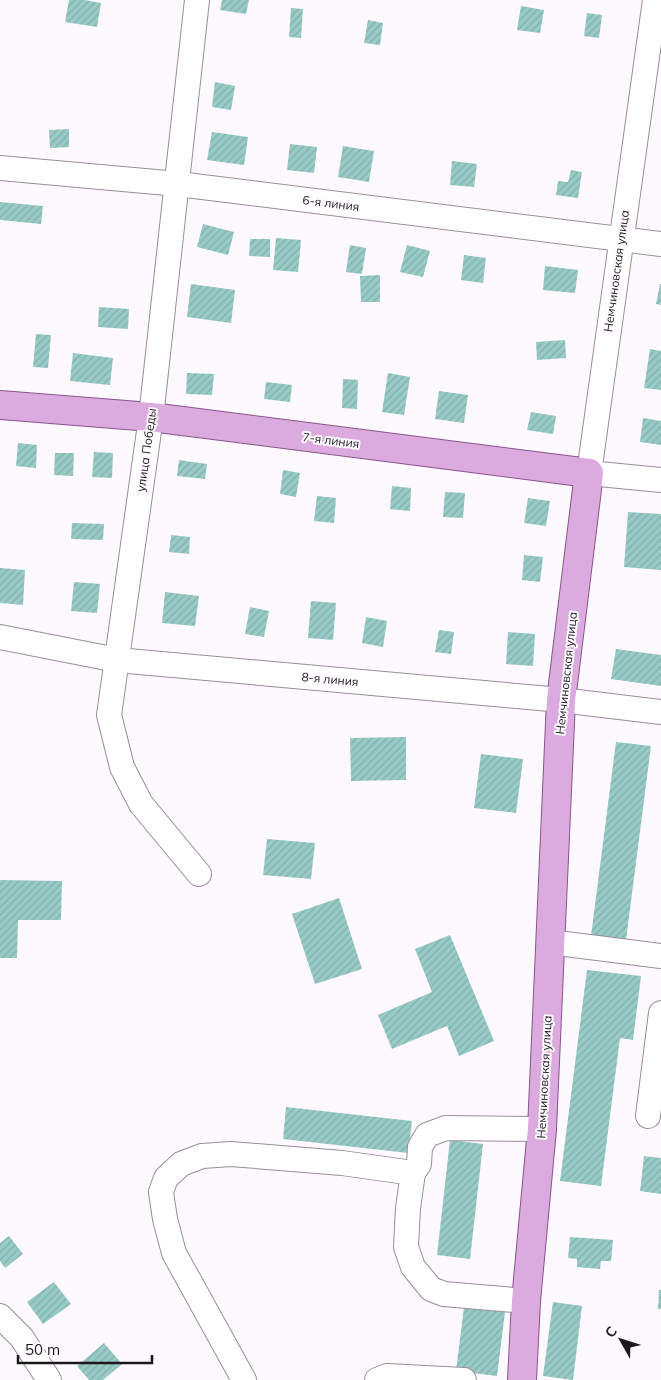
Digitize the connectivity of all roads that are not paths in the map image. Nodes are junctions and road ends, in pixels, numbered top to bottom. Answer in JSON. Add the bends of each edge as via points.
{"nodes":[{"id":1,"x":197,"y":0,"type":"edge"},
{"id":2,"x":655,"y":0,"type":"edge"},
{"id":3,"x":0,"y":168,"type":"edge"},
{"id":4,"x":178,"y":184,"type":"junction"},
{"id":5,"x":621,"y":238,"type":"junction"},
{"id":6,"x":661,"y":244,"type":"edge"},
{"id":7,"x":0,"y":405,"type":"edge"},
{"id":8,"x":150,"y":417,"type":"junction"},
{"id":9,"x":589,"y":473,"type":"junction"},
{"id":10,"x":661,"y":480,"type":"edge"},
{"id":11,"x":0,"y":637,"type":"edge"},
{"id":12,"x":117,"y":660,"type":"junction"},
{"id":13,"x":561,"y":700,"type":"junction"},
{"id":14,"x":661,"y":712,"type":"edge"},
{"id":15,"x":199,"y":874,"type":"dead end"},
{"id":16,"x":550,"y":942,"type":"junction"},
{"id":17,"x":661,"y":956,"type":"edge"},
{"id":18,"x":661,"y":1013,"type":"edge"},
{"id":19,"x":648,"y":1116,"type":"dead end"},
{"id":20,"x":542,"y":1129,"type":"junction"},
{"id":21,"x":413,"y":1174,"type":"junction"},
{"id":22,"x":526,"y":1301,"type":"junction"},
{"id":23,"x":0,"y":1316,"type":"edge"},
{"id":24,"x":49,"y":1380,"type":"edge"},
{"id":25,"x":244,"y":1380,"type":"edge"},
{"id":26,"x":377,"y":1380,"type":"edge"},
{"id":27,"x":464,"y":1380,"type":"edge"},
{"id":28,"x":522,"y":1380,"type":"edge"}],
"edges":[{"from":1,"to":4,"type":"street","name":"улица Победы"},
{"from":2,"to":5,"type":"street","name":"Немчиновская улица"},
{"from":3,"to":4,"type":"street","name":"6-я линия"},
{"from":4,"to":5,"type":"street","name":"6-я линия"},
{"from":4,"to":8,"type":"street","name":"улица Победы"},
{"from":5,"to":6,"type":"street","name":"6-я линия"},
{"from":5,"to":9,"type":"street","name":"Немчиновская улица"},
{"from":7,"to":8,"type":"main road","name":"7-я линия"},
{"from":8,"to":9,"type":"main road","name":"7-я линия"},
{"from":8,"to":12,"type":"street","name":"улица Победы"},
{"from":9,"to":10,"type":"street","name":"7-я линия"},
{"from":9,"to":13,"type":"main road","name":"Немчиновская улица"},
{"from":11,"to":12,"type":"street","name":"8-я линия"},
{"from":12,"to":13,"type":"street","name":"8-я линия"},
{"from":12,"to":15,"type":"street","name":"улица Победы","via":[[109,715],[122,767],[141,804]]},
{"from":13,"to":14,"type":"street","name":"8-я линия"},
{"from":13,"to":16,"type":"main road","name":"Немчиновская улица"},
{"from":16,"to":17,"type":"street"},
{"from":16,"to":20,"type":"main road","name":"Немчиновская улица"},
{"from":18,"to":19,"type":"street"},
{"from":20,"to":21,"type":"street","via":[[446,1128],[428,1135],[420,1148],[419,1164]]},
{"from":20,"to":22,"type":"main road","name":"Немчиновская улица"},
{"from":21,"to":22,"type":"street","via":[[406,1247],[413,1267],[431,1288],[444,1294]]},
{"from":21,"to":25,"type":"street","via":[[342,1163],[231,1154],[202,1156],[181,1164],[166,1178],[162,1192],[174,1253]]},
{"from":22,"to":28,"type":"main road","name":"Немчиновская улица"},
{"from":23,"to":24,"type":"street","via":[[22,1338]]},
{"from":26,"to":27,"type":"street","via":[[387,1376]]}]}
